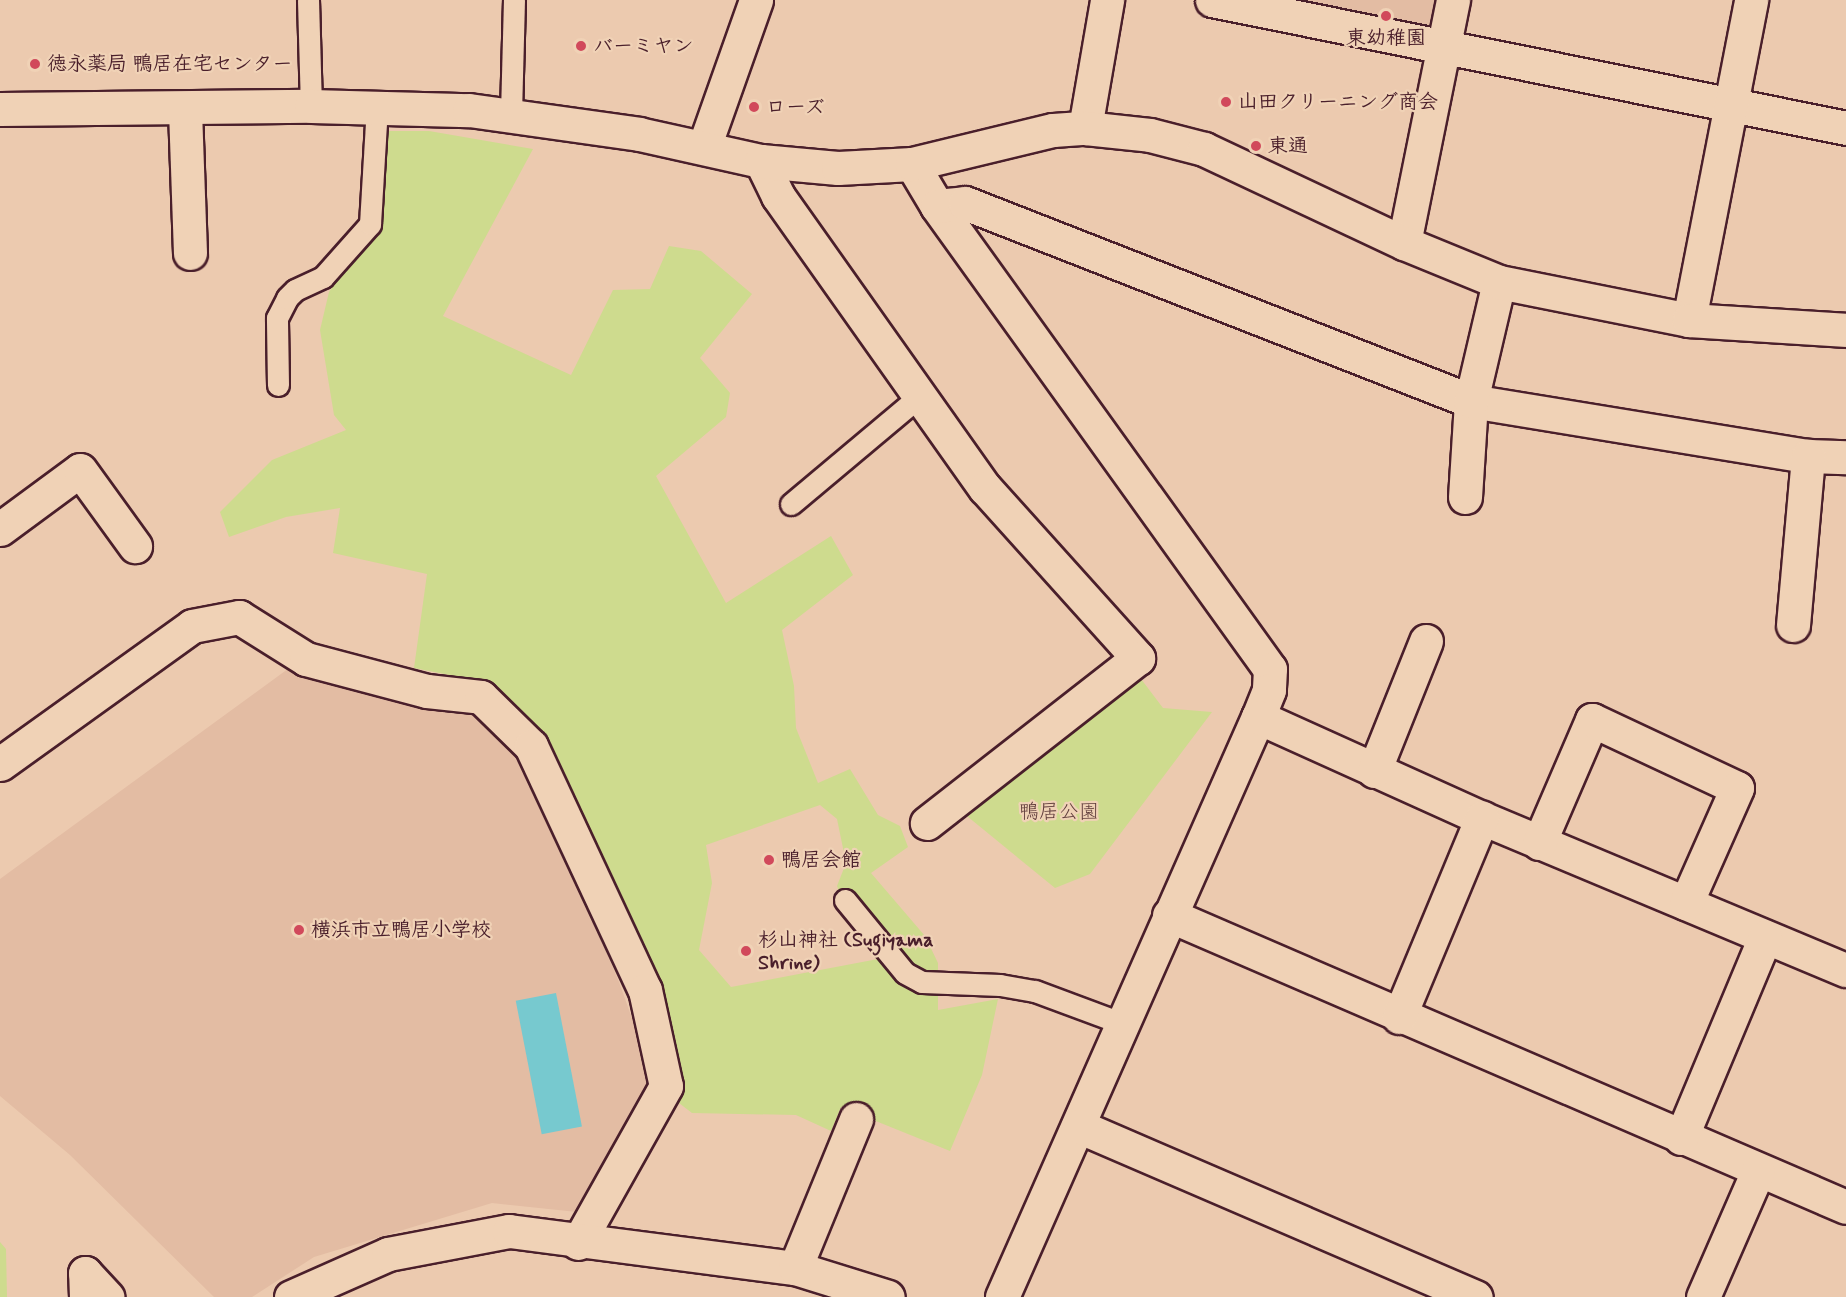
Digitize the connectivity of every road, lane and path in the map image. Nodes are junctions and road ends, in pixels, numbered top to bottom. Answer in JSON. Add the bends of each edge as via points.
{"nodes":[{"id":1,"x":308,"y":0,"type":"edge"},
{"id":2,"x":514,"y":0,"type":"edge"},
{"id":3,"x":756,"y":0,"type":"edge"},
{"id":4,"x":1107,"y":0,"type":"edge"},
{"id":5,"x":1212,"y":0,"type":"edge"},
{"id":6,"x":1453,"y":0,"type":"edge"},
{"id":7,"x":1751,"y":0,"type":"edge"},
{"id":8,"x":1444,"y":48,"type":"junction"},
{"id":9,"x":311,"y":106,"type":"junction"},
{"id":10,"x":1731,"y":106,"type":"junction"},
{"id":11,"x":377,"y":107,"type":"junction"},
{"id":12,"x":0,"y":109,"type":"edge"},
{"id":13,"x":185,"y":110,"type":"junction"},
{"id":14,"x":511,"y":114,"type":"junction"},
{"id":15,"x":1084,"y":128,"type":"junction"},
{"id":16,"x":1846,"y":128,"type":"edge"},
{"id":17,"x":704,"y":147,"type":"junction"},
{"id":18,"x":761,"y":161,"type":"junction"},
{"id":19,"x":912,"y":164,"type":"junction"},
{"id":20,"x":937,"y":206,"type":"junction"},
{"id":21,"x":1404,"y":243,"type":"junction"},
{"id":22,"x":190,"y":253,"type":"dead end"},
{"id":23,"x":1498,"y":282,"type":"junction"},
{"id":24,"x":1689,"y":320,"type":"junction"},
{"id":25,"x":1846,"y":330,"type":"edge"},
{"id":26,"x":278,"y":385,"type":"dead end"},
{"id":27,"x":921,"y":395,"type":"junction"},
{"id":28,"x":1471,"y":401,"type":"junction"},
{"id":29,"x":1808,"y":456,"type":"junction"},
{"id":30,"x":1846,"y":457,"type":"edge"},
{"id":31,"x":1465,"y":497,"type":"dead end"},
{"id":32,"x":791,"y":504,"type":"dead end"},
{"id":33,"x":0,"y":529,"type":"edge"},
{"id":34,"x":135,"y":546,"type":"dead end"},
{"id":35,"x":1793,"y":625,"type":"dead end"},
{"id":36,"x":1426,"y":641,"type":"dead end"},
{"id":37,"x":1258,"y":717,"type":"junction"},
{"id":38,"x":0,"y":764,"type":"edge"},
{"id":39,"x":1374,"y":771,"type":"junction"},
{"id":40,"x":1482,"y":818,"type":"junction"},
{"id":41,"x":927,"y":823,"type":"dead end"},
{"id":42,"x":1539,"y":843,"type":"junction"},
{"id":43,"x":845,"y":900,"type":"dead end"},
{"id":44,"x":1686,"y":903,"type":"junction"},
{"id":45,"x":1169,"y":915,"type":"junction"},
{"id":46,"x":1765,"y":937,"type":"junction"},
{"id":47,"x":1846,"y":970,"type":"edge"},
{"id":48,"x":1399,"y":1017,"type":"junction"},
{"id":49,"x":1121,"y":1023,"type":"junction"},
{"id":50,"x":856,"y":1119,"type":"dead end"},
{"id":51,"x":1078,"y":1126,"type":"junction"},
{"id":52,"x":1681,"y":1138,"type":"junction"},
{"id":53,"x":1758,"y":1171,"type":"junction"},
{"id":54,"x":1846,"y":1207,"type":"edge"},
{"id":55,"x":578,"y":1243,"type":"junction"},
{"id":56,"x":795,"y":1268,"type":"junction"},
{"id":57,"x":86,"y":1297,"type":"edge"},
{"id":58,"x":107,"y":1297,"type":"edge"},
{"id":59,"x":291,"y":1297,"type":"edge"},
{"id":60,"x":888,"y":1297,"type":"edge"},
{"id":61,"x":1002,"y":1297,"type":"edge"},
{"id":62,"x":1476,"y":1297,"type":"edge"},
{"id":63,"x":1703,"y":1297,"type":"edge"}],
"edges":[{"from":1,"to":9,"type":"lane"},
{"from":2,"to":14,"type":"lane"},
{"from":3,"to":17,"type":"street"},
{"from":4,"to":15,"type":"street"},
{"from":5,"to":8,"type":"street"},
{"from":6,"to":8,"type":"street"},
{"from":7,"to":10,"type":"street"},
{"from":8,"to":10,"type":"street"},
{"from":8,"to":21,"type":"street"},
{"from":9,"to":11,"type":"street"},
{"from":9,"to":13,"type":"street"},
{"from":10,"to":16,"type":"street"},
{"from":10,"to":24,"type":"street"},
{"from":11,"to":14,"type":"street"},
{"from":11,"to":26,"type":"lane","via":[[370,224],[323,277],[287,298],[277,318]]},
{"from":12,"to":13,"type":"street"},
{"from":13,"to":22,"type":"street"},
{"from":14,"to":17,"type":"street"},
{"from":15,"to":19,"type":"street","via":[[1053,130]]},
{"from":15,"to":21,"type":"street","via":[[1150,135],[1204,149]]},
{"from":17,"to":18,"type":"street"},
{"from":18,"to":19,"type":"street","via":[[838,168]]},
{"from":18,"to":27,"type":"street","via":[[778,196]]},
{"from":19,"to":20,"type":"street"},
{"from":20,"to":28,"type":"street","via":[[965,203]]},
{"from":20,"to":37,"type":"street","via":[[1270,669],[1269,690]]},
{"from":21,"to":23,"type":"street"},
{"from":23,"to":24,"type":"street"},
{"from":23,"to":28,"type":"street"},
{"from":24,"to":25,"type":"street"},
{"from":27,"to":32,"type":"lane"},
{"from":27,"to":41,"type":"street","via":[[985,488],[1138,658]]},
{"from":28,"to":29,"type":"street"},
{"from":28,"to":31,"type":"street"},
{"from":29,"to":30,"type":"street"},
{"from":29,"to":35,"type":"street"},
{"from":33,"to":34,"type":"street","via":[[80,470]]},
{"from":36,"to":39,"type":"street"},
{"from":37,"to":39,"type":"street"},
{"from":37,"to":45,"type":"street"},
{"from":38,"to":55,"type":"street","via":[[192,626],[239,617],[306,659],[427,691],[482,697],[531,746],[541,767],[645,990],[666,1086]]},
{"from":39,"to":40,"type":"street"},
{"from":40,"to":42,"type":"street"},
{"from":40,"to":48,"type":"street"},
{"from":42,"to":44,"type":"street"},
{"from":42,"to":44,"type":"street","via":[[1592,720],[1737,788]]},
{"from":43,"to":49,"type":"lane","via":[[905,973],[922,982],[1000,985],[1035,991]]},
{"from":44,"to":46,"type":"street"},
{"from":45,"to":48,"type":"street"},
{"from":45,"to":49,"type":"street"},
{"from":46,"to":47,"type":"street"},
{"from":46,"to":52,"type":"street"},
{"from":48,"to":52,"type":"street"},
{"from":49,"to":51,"type":"street"},
{"from":50,"to":56,"type":"street"},
{"from":51,"to":61,"type":"street"},
{"from":51,"to":62,"type":"street"},
{"from":52,"to":53,"type":"street"},
{"from":53,"to":54,"type":"street"},
{"from":53,"to":63,"type":"street"},
{"from":55,"to":56,"type":"street"},
{"from":55,"to":59,"type":"street","via":[[509,1231],[388,1254]]},
{"from":56,"to":60,"type":"street"},
{"from":57,"to":58,"type":"street","via":[[85,1273]]}]}
